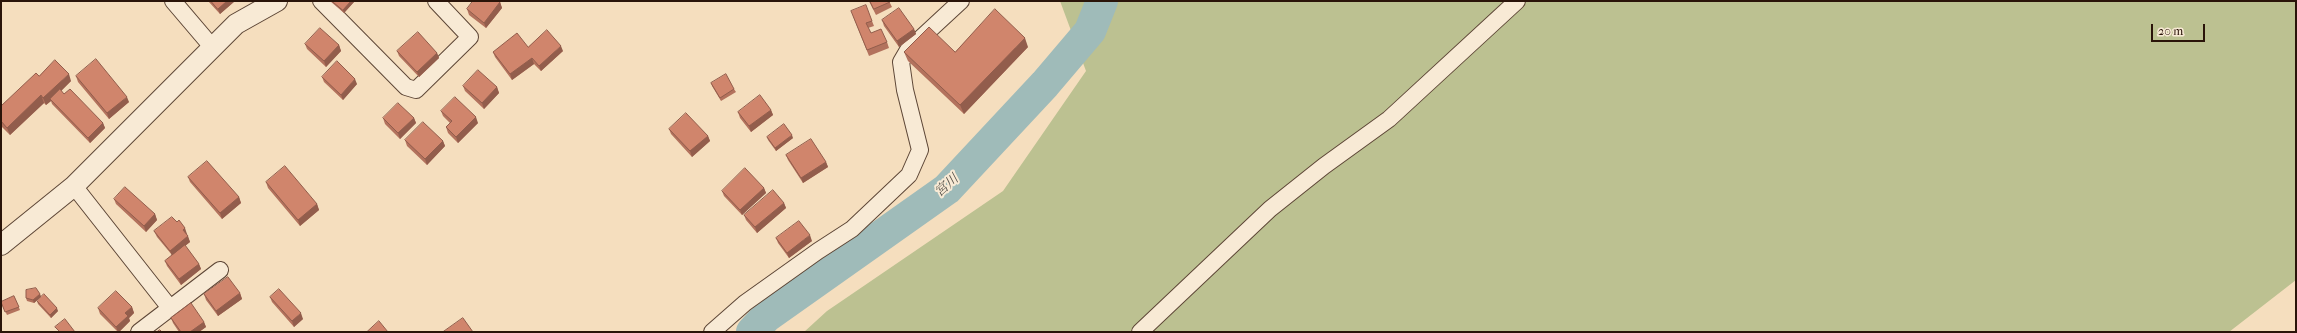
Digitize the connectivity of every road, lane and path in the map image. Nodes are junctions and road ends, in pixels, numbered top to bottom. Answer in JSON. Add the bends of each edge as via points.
{"nodes":[{"id":1,"x":173,"y":1,"type":"edge"},
{"id":2,"x":277,"y":1,"type":"edge"},
{"id":3,"x":321,"y":1,"type":"edge"},
{"id":4,"x":436,"y":1,"type":"edge"},
{"id":5,"x":961,"y":1,"type":"edge"},
{"id":6,"x":1517,"y":1,"type":"edge"},
{"id":7,"x":213,"y":48,"type":"junction"},
{"id":8,"x":74,"y":186,"type":"junction"},
{"id":9,"x":1,"y":244,"type":"edge"},
{"id":10,"x":220,"y":270,"type":"dead end"},
{"id":11,"x":170,"y":308,"type":"junction"},
{"id":12,"x":139,"y":332,"type":"edge"},
{"id":13,"x":712,"y":332,"type":"edge"},
{"id":14,"x":1140,"y":332,"type":"edge"}],
"edges":[{"from":1,"to":7,"type":"street"},
{"from":2,"to":7,"type":"street","via":[[236,24]]},
{"from":3,"to":4,"type":"street","via":[[406,87],[416,90],[470,37]]},
{"from":5,"to":13,"type":"street","via":[[908,50],[902,62],[920,150],[909,175],[852,229],[745,303]]},
{"from":6,"to":14,"type":"street","via":[[1389,119],[1270,209]]},
{"from":7,"to":8,"type":"street"},
{"from":8,"to":9,"type":"street"},
{"from":8,"to":11,"type":"street"},
{"from":10,"to":11,"type":"street"},
{"from":11,"to":12,"type":"street"}]}
